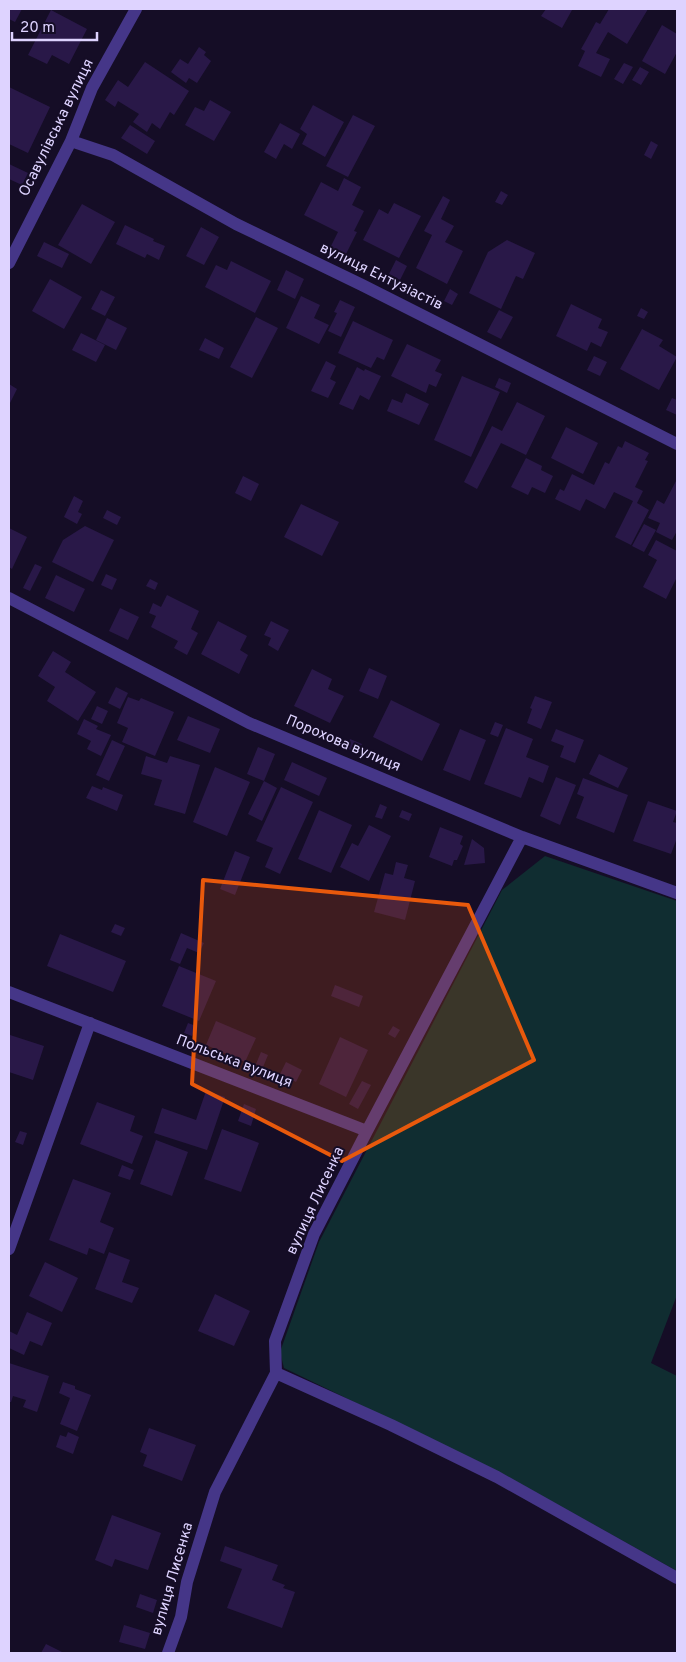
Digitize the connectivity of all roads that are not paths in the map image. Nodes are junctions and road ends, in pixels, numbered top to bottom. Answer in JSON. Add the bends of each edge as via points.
{"nodes":[{"id":1,"x":136,"y":9,"type":"edge"},
{"id":2,"x":71,"y":141,"type":"junction"},
{"id":3,"x":9,"y":263,"type":"edge"},
{"id":4,"x":677,"y":444,"type":"edge"},
{"id":5,"x":9,"y":598,"type":"edge"},
{"id":6,"x":522,"y":836,"type":"junction"},
{"id":7,"x":677,"y":893,"type":"edge"},
{"id":8,"x":9,"y":992,"type":"edge"},
{"id":9,"x":90,"y":1023,"type":"junction"},
{"id":10,"x":367,"y":1131,"type":"junction"},
{"id":11,"x":9,"y":1249,"type":"edge"},
{"id":12,"x":276,"y":1373,"type":"junction"},
{"id":13,"x":677,"y":1578,"type":"edge"},
{"id":14,"x":168,"y":1653,"type":"edge"}],
"edges":[{"from":1,"to":2,"type":"street","name":"Осавулівська вулиця","via":[[92,88]]},
{"from":2,"to":3,"type":"street","name":"Осавулівська вулиця"},
{"from":2,"to":4,"type":"street","name":"вулиця Ентузіастів","via":[[113,155],[236,224]]},
{"from":5,"to":6,"type":"street","name":"Порохова вулиця","via":[[249,723]]},
{"from":6,"to":7,"type":"street","name":"Порохова вулиця"},
{"from":6,"to":10,"type":"street","name":"вулиця Лисенка"},
{"from":8,"to":9,"type":"street","name":"Польська вулиця"},
{"from":9,"to":10,"type":"street","name":"Польська вулиця"},
{"from":9,"to":11,"type":"street"},
{"from":10,"to":12,"type":"street","name":"вулиця Лисенка","via":[[314,1234],[276,1341]]},
{"from":12,"to":13,"type":"street","via":[[497,1477]]},
{"from":12,"to":14,"type":"street","name":"вулиця Лисенка","via":[[215,1492]]}]}
